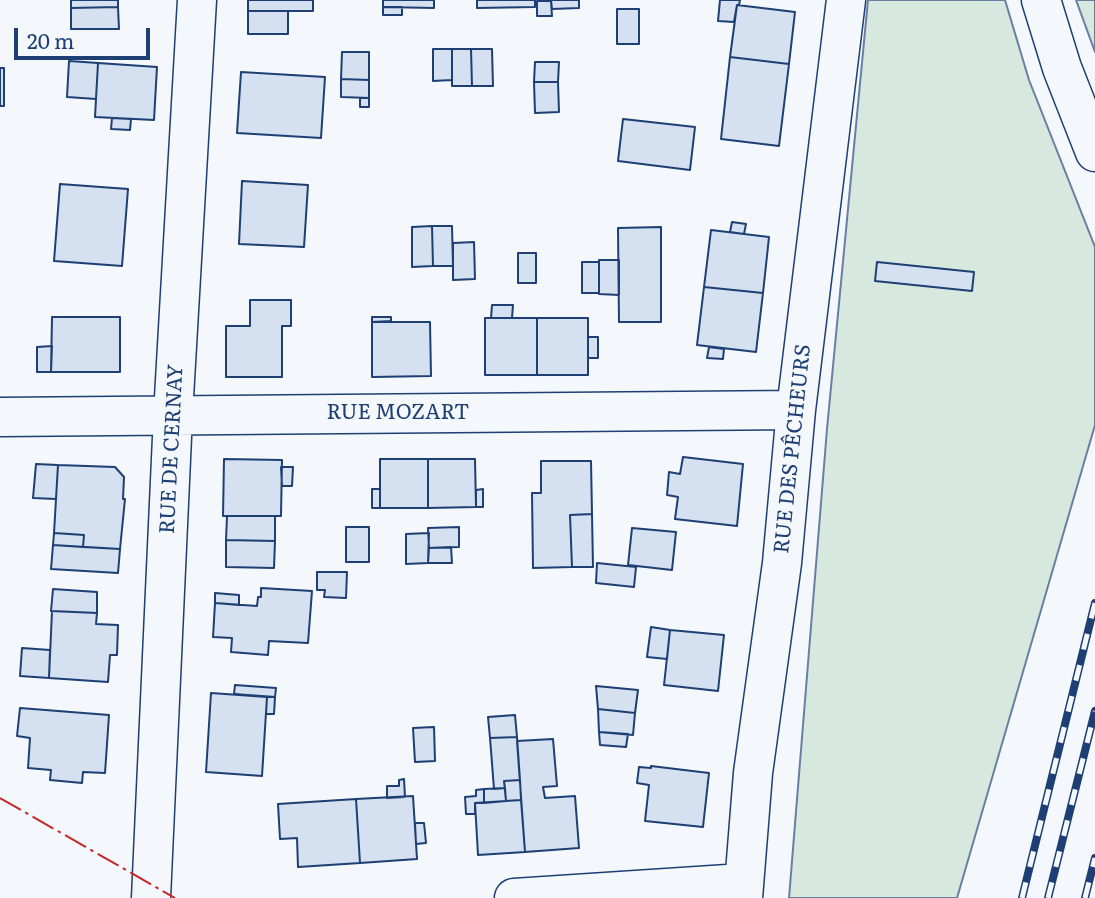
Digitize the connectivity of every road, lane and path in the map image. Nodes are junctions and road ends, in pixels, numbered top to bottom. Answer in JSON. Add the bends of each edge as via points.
{"nodes":[{"id":1,"x":197,"y":0,"type":"edge"},
{"id":2,"x":846,"y":0,"type":"edge"},
{"id":3,"x":1041,"y":0,"type":"edge"},
{"id":4,"x":1095,"y":152,"type":"edge"},
{"id":5,"x":796,"y":410,"type":"junction"},
{"id":6,"x":173,"y":415,"type":"junction"},
{"id":7,"x":0,"y":417,"type":"edge"},
{"id":8,"x":743,"y":890,"type":"edge"},
{"id":9,"x":151,"y":898,"type":"edge"},
{"id":10,"x":514,"y":898,"type":"edge"}],
"edges":[{"from":1,"to":6,"type":"street","name":"RUE DE CERNAY"},
{"from":2,"to":5,"type":"street","name":"RUE DES PÊCHEURS"},
{"from":3,"to":4,"type":"street"},
{"from":5,"to":6,"type":"street","name":"RUE MOZART"},
{"from":5,"to":8,"type":"street","name":"RUE DES PÊCHEURS"},
{"from":6,"to":7,"type":"street","name":"RUE MOZART"},
{"from":6,"to":9,"type":"street","name":"RUE DE CERNAY"},
{"from":8,"to":10,"type":"street"}]}
